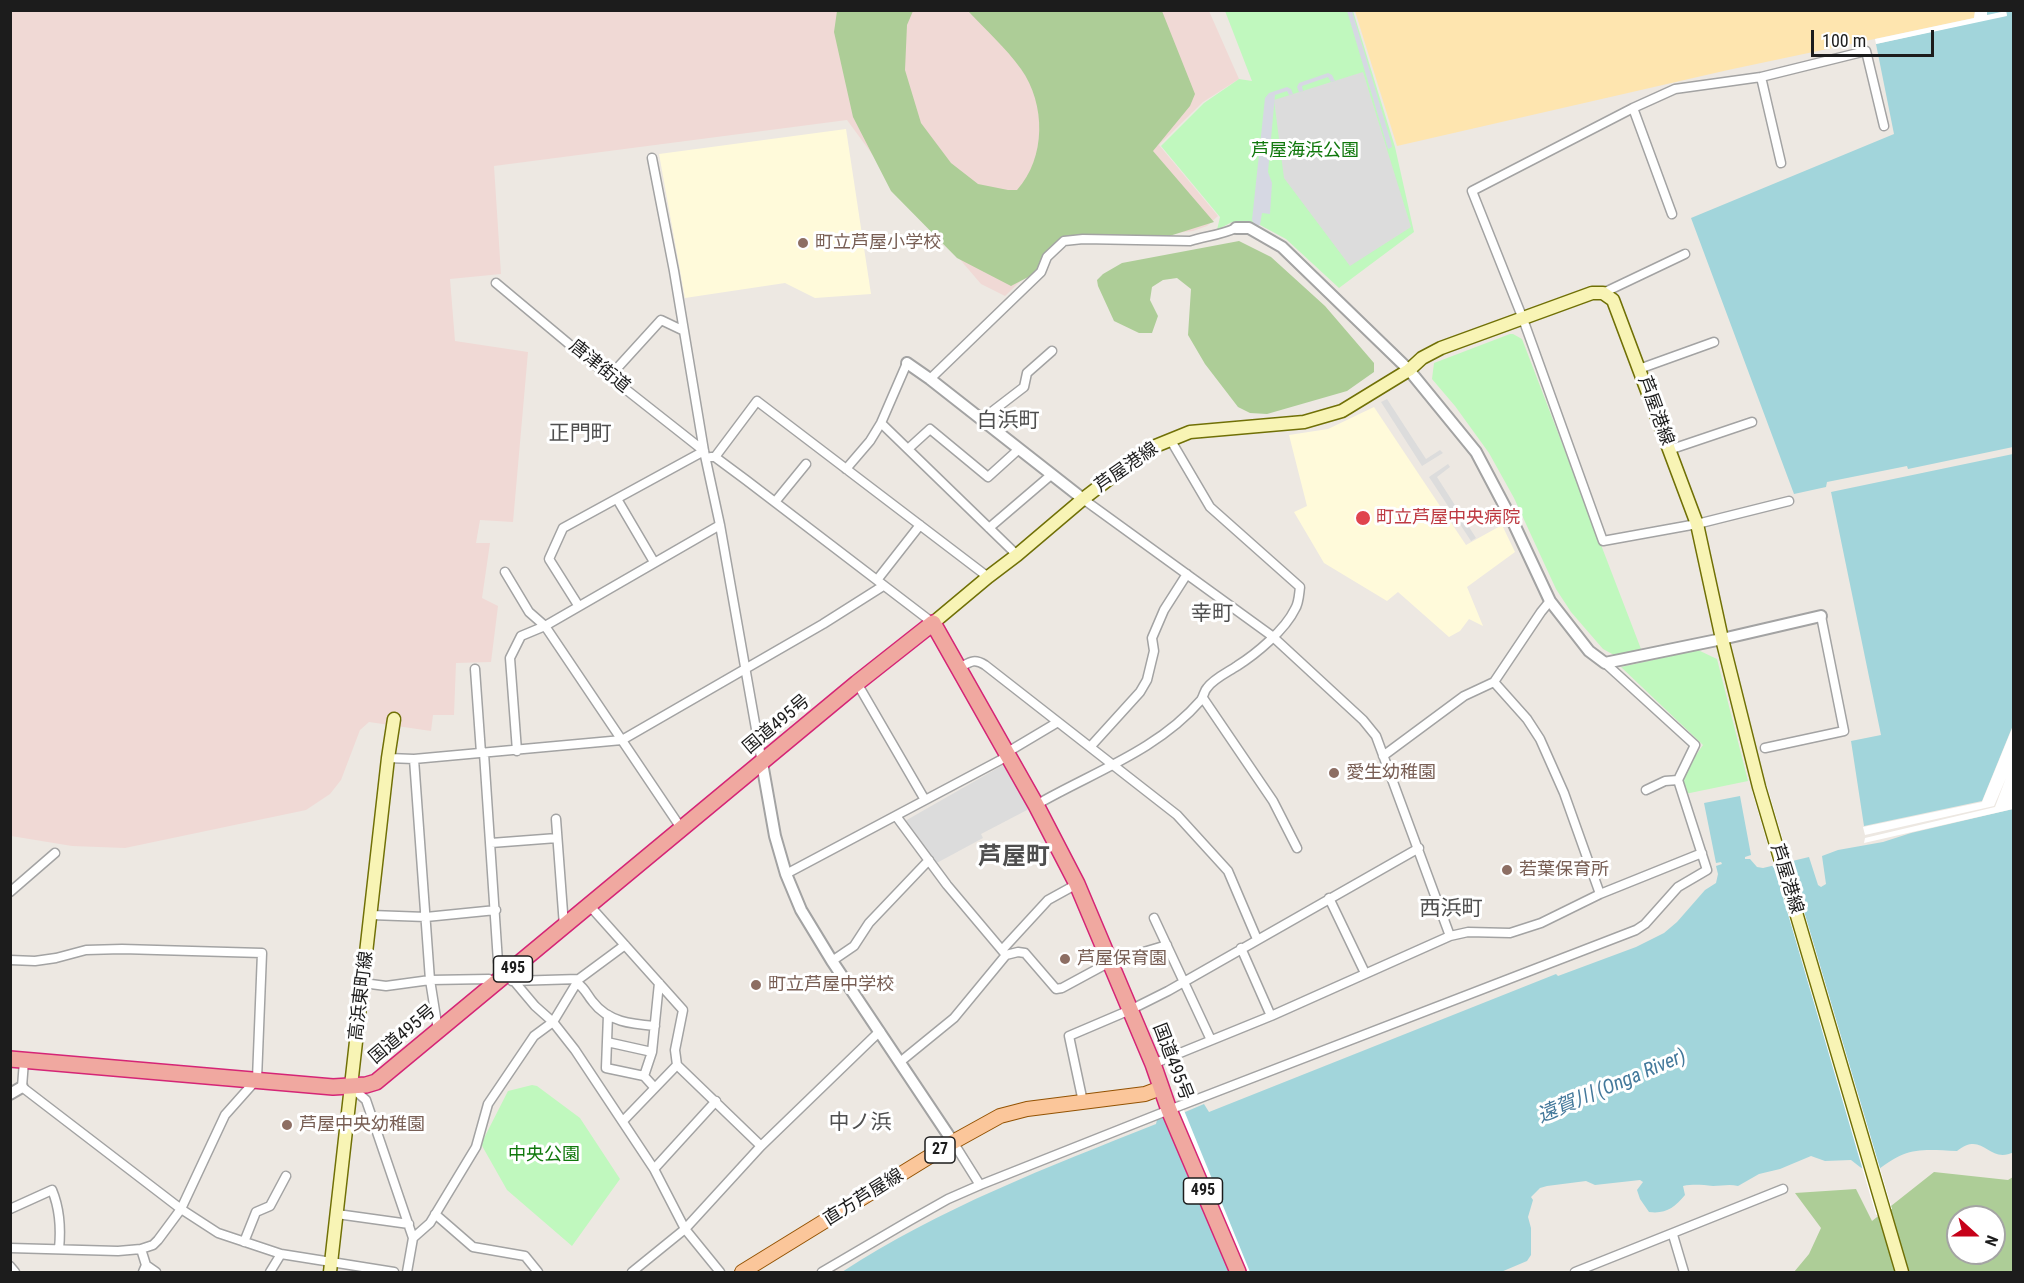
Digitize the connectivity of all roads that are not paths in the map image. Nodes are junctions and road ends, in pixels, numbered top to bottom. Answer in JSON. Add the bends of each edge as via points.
{"nodes":[{"id":1,"x":1761,"y":77,"type":"junction"},
{"id":2,"x":1632,"y":108,"type":"junction"},
{"id":3,"x":1884,"y":126,"type":"dead end"},
{"id":4,"x":652,"y":158,"type":"dead end"},
{"id":5,"x":1781,"y":163,"type":"dead end"},
{"id":6,"x":1672,"y":214,"type":"dead end"},
{"id":7,"x":1236,"y":228,"type":"joint"},
{"id":8,"x":1685,"y":254,"type":"dead end"},
{"id":9,"x":496,"y":283,"type":"dead end"},
{"id":10,"x":1603,"y":293,"type":"junction"},
{"id":11,"x":1523,"y":319,"type":"junction"},
{"id":12,"x":682,"y":330,"type":"junction"},
{"id":13,"x":1714,"y":342,"type":"dead end"},
{"id":14,"x":1052,"y":351,"type":"dead end"},
{"id":15,"x":907,"y":363,"type":"joint"},
{"id":16,"x":1639,"y":369,"type":"junction"},
{"id":17,"x":1409,"y":370,"type":"junction"},
{"id":18,"x":610,"y":376,"type":"junction"},
{"id":19,"x":930,"y":379,"type":"junction"},
{"id":20,"x":981,"y":420,"type":"junction"},
{"id":21,"x":1752,"y":422,"type":"dead end"},
{"id":22,"x":881,"y":423,"type":"junction"},
{"id":23,"x":1170,"y":439,"type":"junction"},
{"id":24,"x":908,"y":449,"type":"junction"},
{"id":25,"x":1019,"y":450,"type":"junction"},
{"id":26,"x":1669,"y":450,"type":"junction"},
{"id":27,"x":704,"y":454,"type":"junction"},
{"id":28,"x":715,"y":457,"type":"junction"},
{"id":29,"x":806,"y":464,"type":"dead end"},
{"id":30,"x":846,"y":469,"type":"junction"},
{"id":31,"x":1051,"y":475,"type":"junction"},
{"id":32,"x":616,"y":499,"type":"junction"},
{"id":33,"x":1083,"y":499,"type":"junction"},
{"id":34,"x":1789,"y":501,"type":"dead end"},
{"id":35,"x":775,"y":502,"type":"junction"},
{"id":36,"x":720,"y":525,"type":"junction"},
{"id":37,"x":920,"y":525,"type":"junction"},
{"id":38,"x":1697,"y":525,"type":"junction"},
{"id":39,"x":989,"y":528,"type":"junction"},
{"id":40,"x":1017,"y":555,"type":"junction"},
{"id":41,"x":654,"y":562,"type":"junction"},
{"id":42,"x":505,"y":572,"type":"dead end"},
{"id":43,"x":1187,"y":574,"type":"junction"},
{"id":44,"x":988,"y":577,"type":"junction"},
{"id":45,"x":880,"y":583,"type":"junction"},
{"id":46,"x":1550,"y":601,"type":"junction"},
{"id":47,"x":578,"y":605,"type":"junction"},
{"id":48,"x":1821,"y":616,"type":"joint"},
{"id":49,"x":933,"y":623,"type":"junction"},
{"id":50,"x":545,"y":626,"type":"junction"},
{"id":51,"x":1272,"y":636,"type":"junction"},
{"id":52,"x":1722,"y":639,"type":"junction"},
{"id":53,"x":1605,"y":663,"type":"junction"},
{"id":54,"x":745,"y":668,"type":"junction"},
{"id":55,"x":959,"y":668,"type":"junction"},
{"id":56,"x":475,"y":669,"type":"dead end"},
{"id":57,"x":1494,"y":682,"type":"junction"},
{"id":58,"x":857,"y":683,"type":"junction"},
{"id":59,"x":1203,"y":698,"type":"junction"},
{"id":60,"x":394,"y":719,"type":"dead end"},
{"id":61,"x":1058,"y":722,"type":"junction"},
{"id":62,"x":622,"y":740,"type":"junction"},
{"id":63,"x":1091,"y":746,"type":"junction"},
{"id":64,"x":1765,"y":748,"type":"dead end"},
{"id":65,"x":518,"y":751,"type":"junction"},
{"id":66,"x":483,"y":753,"type":"junction"},
{"id":67,"x":1008,"y":756,"type":"junction"},
{"id":68,"x":1383,"y":756,"type":"junction"},
{"id":69,"x":388,"y":758,"type":"junction"},
{"id":70,"x":414,"y":759,"type":"junction"},
{"id":71,"x":762,"y":763,"type":"junction"},
{"id":72,"x":1114,"y":764,"type":"junction"},
{"id":73,"x":1678,"y":780,"type":"junction"},
{"id":74,"x":1646,"y":790,"type":"dead end"},
{"id":75,"x":926,"y":800,"type":"junction"},
{"id":76,"x":1036,"y":805,"type":"junction"},
{"id":77,"x":896,"y":816,"type":"junction"},
{"id":78,"x":556,"y":819,"type":"dead end"},
{"id":79,"x":681,"y":828,"type":"junction"},
{"id":80,"x":557,"y":838,"type":"junction"},
{"id":81,"x":491,"y":843,"type":"junction"},
{"id":82,"x":1297,"y":848,"type":"dead end"},
{"id":83,"x":1419,"y":848,"type":"junction"},
{"id":84,"x":55,"y":853,"type":"dead end"},
{"id":85,"x":1702,"y":853,"type":"junction"},
{"id":86,"x":929,"y":860,"type":"junction"},
{"id":87,"x":786,"y":874,"type":"junction"},
{"id":88,"x":1077,"y":884,"type":"junction"},
{"id":89,"x":10,"y":892,"type":"edge"},
{"id":90,"x":1600,"y":894,"type":"junction"},
{"id":91,"x":1329,"y":898,"type":"junction"},
{"id":92,"x":589,"y":905,"type":"junction"},
{"id":93,"x":496,"y":910,"type":"junction"},
{"id":94,"x":371,"y":915,"type":"junction"},
{"id":95,"x":426,"y":917,"type":"junction"},
{"id":96,"x":1154,"y":918,"type":"dead end"},
{"id":97,"x":564,"y":926,"type":"junction"},
{"id":98,"x":1450,"y":936,"type":"junction"},
{"id":99,"x":1257,"y":939,"type":"junction"},
{"id":100,"x":625,"y":945,"type":"junction"},
{"id":101,"x":1167,"y":945,"type":"junction"},
{"id":102,"x":1241,"y":948,"type":"junction"},
{"id":103,"x":1004,"y":953,"type":"junction"},
{"id":104,"x":10,"y":960,"type":"edge"},
{"id":105,"x":832,"y":961,"type":"junction"},
{"id":106,"x":1110,"y":962,"type":"junction"},
{"id":107,"x":1365,"y":973,"type":"junction"},
{"id":108,"x":509,"y":977,"type":"junction"},
{"id":109,"x":430,"y":980,"type":"junction"},
{"id":110,"x":578,"y":981,"type":"junction"},
{"id":111,"x":1185,"y":981,"type":"junction"},
{"id":112,"x":363,"y":983,"type":"junction"},
{"id":113,"x":659,"y":983,"type":"junction"},
{"id":114,"x":494,"y":985,"type":"junction"},
{"id":115,"x":1130,"y":1010,"type":"junction"},
{"id":116,"x":608,"y":1015,"type":"junction"},
{"id":117,"x":1271,"y":1016,"type":"junction"},
{"id":118,"x":553,"y":1022,"type":"junction"},
{"id":119,"x":655,"y":1026,"type":"junction"},
{"id":120,"x":880,"y":1030,"type":"junction"},
{"id":121,"x":438,"y":1031,"type":"junction"},
{"id":122,"x":1211,"y":1040,"type":"junction"},
{"id":123,"x":607,"y":1042,"type":"junction"},
{"id":124,"x":652,"y":1052,"type":"junction"},
{"id":125,"x":17,"y":1060,"type":"edge"},
{"id":126,"x":900,"y":1062,"type":"junction"},
{"id":127,"x":1153,"y":1064,"type":"junction"},
{"id":128,"x":677,"y":1065,"type":"junction"},
{"id":129,"x":644,"y":1076,"type":"junction"},
{"id":130,"x":257,"y":1079,"type":"junction"},
{"id":131,"x":351,"y":1086,"type":"junction"},
{"id":132,"x":22,"y":1087,"type":"junction"},
{"id":133,"x":654,"y":1088,"type":"junction"},
{"id":134,"x":1161,"y":1089,"type":"junction"},
{"id":135,"x":10,"y":1094,"type":"edge"},
{"id":136,"x":716,"y":1101,"type":"junction"},
{"id":137,"x":1083,"y":1102,"type":"junction"},
{"id":138,"x":1169,"y":1110,"type":"junction"},
{"id":139,"x":623,"y":1121,"type":"junction"},
{"id":140,"x":953,"y":1142,"type":"junction"},
{"id":141,"x":761,"y":1146,"type":"junction"},
{"id":142,"x":654,"y":1169,"type":"junction"},
{"id":143,"x":286,"y":1176,"type":"dead end"},
{"id":144,"x":980,"y":1185,"type":"junction"},
{"id":145,"x":1783,"y":1190,"type":"dead end"},
{"id":146,"x":10,"y":1209,"type":"edge"},
{"id":147,"x":181,"y":1209,"type":"junction"},
{"id":148,"x":337,"y":1214,"type":"junction"},
{"id":149,"x":435,"y":1214,"type":"junction"},
{"id":150,"x":409,"y":1224,"type":"junction"},
{"id":151,"x":685,"y":1229,"type":"junction"},
{"id":152,"x":1673,"y":1235,"type":"junction"},
{"id":153,"x":413,"y":1238,"type":"junction"},
{"id":154,"x":244,"y":1242,"type":"junction"},
{"id":155,"x":10,"y":1248,"type":"edge"},
{"id":156,"x":59,"y":1249,"type":"junction"},
{"id":157,"x":141,"y":1249,"type":"junction"},
{"id":158,"x":281,"y":1254,"type":"junction"},
{"id":159,"x":10,"y":1266,"type":"edge"},
{"id":160,"x":331,"y":1268,"type":"edge"},
{"id":161,"x":144,"y":1269,"type":"edge"},
{"id":162,"x":1585,"y":1271,"type":"edge"},
{"id":163,"x":15,"y":1272,"type":"edge"},
{"id":164,"x":156,"y":1272,"type":"edge"},
{"id":165,"x":270,"y":1272,"type":"edge"},
{"id":166,"x":394,"y":1272,"type":"edge"},
{"id":167,"x":407,"y":1272,"type":"edge"},
{"id":168,"x":538,"y":1272,"type":"edge"},
{"id":169,"x":632,"y":1272,"type":"edge"},
{"id":170,"x":720,"y":1272,"type":"edge"},
{"id":171,"x":742,"y":1272,"type":"edge"},
{"id":172,"x":822,"y":1272,"type":"edge"},
{"id":173,"x":1238,"y":1272,"type":"edge"},
{"id":174,"x":1575,"y":1272,"type":"edge"},
{"id":175,"x":1684,"y":1272,"type":"edge"},
{"id":176,"x":1902,"y":1272,"type":"edge"}],
"edges":[{"from":1,"to":2,"type":"street","via":[[1675,89]]},
{"from":1,"to":3,"type":"street","via":[[1866,51]]},
{"from":1,"to":5,"type":"street"},
{"from":2,"to":6,"type":"street"},
{"from":2,"to":11,"type":"street","via":[[1472,191]]},
{"from":4,"to":12,"type":"street"},
{"from":7,"to":17,"type":"street","via":[[1249,228],[1282,247]]},
{"from":7,"to":19,"type":"street","via":[[1190,241],[1064,241],[1047,257],[1041,272]]},
{"from":8,"to":10,"type":"street"},
{"from":9,"to":18,"type":"street","name":"唐津街道"},
{"from":10,"to":11,"type":"main road","name":"芦屋港線","via":[[1592,293]]},
{"from":10,"to":16,"type":"main road","name":"芦屋港線","via":[[1613,300]]},
{"from":11,"to":17,"type":"main road","name":"芦屋港線","via":[[1441,348]]},
{"from":11,"to":38,"type":"street","via":[[1603,541]]},
{"from":12,"to":18,"type":"street","via":[[661,320]]},
{"from":12,"to":27,"type":"street"},
{"from":13,"to":16,"type":"street"},
{"from":14,"to":20,"type":"street","via":[[1028,373],[1023,387]]},
{"from":15,"to":19,"type":"street"},
{"from":15,"to":22,"type":"street"},
{"from":16,"to":26,"type":"main road","name":"芦屋港線"},
{"from":17,"to":23,"type":"main road","name":"芦屋港線","via":[[1342,411],[1321,418],[1215,428]]},
{"from":17,"to":46,"type":"street","via":[[1476,452]]},
{"from":18,"to":27,"type":"street","name":"唐津街道"},
{"from":19,"to":20,"type":"street"},
{"from":20,"to":25,"type":"street"},
{"from":21,"to":26,"type":"street"},
{"from":22,"to":24,"type":"street"},
{"from":22,"to":30,"type":"street"},
{"from":23,"to":33,"type":"main road","name":"芦屋港線","via":[[1148,449]]},
{"from":23,"to":51,"type":"street","via":[[1210,507],[1300,587],[1296,608]]},
{"from":24,"to":25,"type":"street","via":[[930,429],[988,477]]},
{"from":24,"to":39,"type":"street"},
{"from":25,"to":31,"type":"street"},
{"from":26,"to":38,"type":"main road","name":"芦屋港線"},
{"from":27,"to":28,"type":"street"},
{"from":27,"to":32,"type":"street"},
{"from":27,"to":36,"type":"street"},
{"from":28,"to":30,"type":"street","via":[[757,400]]},
{"from":28,"to":35,"type":"street"},
{"from":29,"to":35,"type":"street"},
{"from":30,"to":37,"type":"street"},
{"from":31,"to":33,"type":"street"},
{"from":31,"to":39,"type":"street"},
{"from":32,"to":41,"type":"street"},
{"from":32,"to":47,"type":"street","via":[[563,528],[549,559]]},
{"from":33,"to":40,"type":"main road","name":"芦屋港線"},
{"from":33,"to":43,"type":"street"},
{"from":34,"to":38,"type":"street"},
{"from":35,"to":45,"type":"street"},
{"from":36,"to":41,"type":"street"},
{"from":36,"to":54,"type":"street"},
{"from":37,"to":44,"type":"street"},
{"from":37,"to":45,"type":"street"},
{"from":38,"to":52,"type":"main road","name":"芦屋港線"},
{"from":39,"to":40,"type":"street"},
{"from":40,"to":44,"type":"main road","name":"芦屋港線"},
{"from":41,"to":47,"type":"street"},
{"from":42,"to":50,"type":"street","via":[[529,612]]},
{"from":43,"to":51,"type":"street"},
{"from":43,"to":63,"type":"street","via":[[1152,638],[1154,651],[1147,680]]},
{"from":44,"to":49,"type":"main road","name":"芦屋港線"},
{"from":45,"to":49,"type":"street"},
{"from":45,"to":54,"type":"street","via":[[823,624]]},
{"from":46,"to":53,"type":"street","via":[[1589,651]]},
{"from":46,"to":57,"type":"street"},
{"from":47,"to":50,"type":"street"},
{"from":48,"to":52,"type":"street"},
{"from":48,"to":64,"type":"street","via":[[1844,731]]},
{"from":49,"to":55,"type":"highway","name":"国道495号","number":"495"},
{"from":49,"to":58,"type":"highway","name":"国道495号","number":"495"},
{"from":50,"to":62,"type":"street"},
{"from":50,"to":65,"type":"street","via":[[521,636],[510,658]]},
{"from":51,"to":59,"type":"street","via":[[1252,656],[1207,687]]},
{"from":51,"to":68,"type":"street","via":[[1363,720],[1376,736]]},
{"from":52,"to":53,"type":"street"},
{"from":52,"to":176,"type":"main road","name":"芦屋港線","via":[[1759,787]]},
{"from":53,"to":73,"type":"street","via":[[1695,745]]},
{"from":54,"to":62,"type":"street"},
{"from":54,"to":71,"type":"street"},
{"from":55,"to":61,"type":"street","via":[[978,660]]},
{"from":55,"to":67,"type":"highway","name":"国道495号","number":"495"},
{"from":56,"to":66,"type":"street"},
{"from":57,"to":68,"type":"street","via":[[1464,696]]},
{"from":57,"to":90,"type":"street","via":[[1540,739]]},
{"from":58,"to":71,"type":"highway","name":"国道495号","number":"495"},
{"from":58,"to":75,"type":"street"},
{"from":59,"to":72,"type":"street","via":[[1172,729]]},
{"from":59,"to":82,"type":"street","via":[[1273,801]]},
{"from":60,"to":69,"type":"main road","name":"高浜東町線"},
{"from":61,"to":63,"type":"street"},
{"from":61,"to":67,"type":"street","via":[[1011,750]]},
{"from":62,"to":65,"type":"street"},
{"from":62,"to":79,"type":"street"},
{"from":63,"to":72,"type":"street"},
{"from":65,"to":66,"type":"street"},
{"from":66,"to":70,"type":"street"},
{"from":66,"to":81,"type":"street"},
{"from":67,"to":75,"type":"street"},
{"from":67,"to":76,"type":"highway","name":"国道495号","number":"495"},
{"from":68,"to":83,"type":"street"},
{"from":69,"to":70,"type":"street"},
{"from":69,"to":94,"type":"main road","name":"高浜東町線"},
{"from":70,"to":95,"type":"street"},
{"from":71,"to":79,"type":"highway","name":"国道495号","number":"495"},
{"from":71,"to":87,"type":"street"},
{"from":72,"to":76,"type":"street"},
{"from":72,"to":99,"type":"street","via":[[1177,815],[1228,871]]},
{"from":73,"to":74,"type":"street"},
{"from":73,"to":85,"type":"street"},
{"from":75,"to":77,"type":"street"},
{"from":76,"to":88,"type":"highway","name":"国道495号","number":"495"},
{"from":77,"to":86,"type":"street"},
{"from":77,"to":87,"type":"street"},
{"from":78,"to":80,"type":"street"},
{"from":79,"to":92,"type":"highway","name":"国道495号","number":"495"},
{"from":80,"to":81,"type":"street"},
{"from":80,"to":97,"type":"street"},
{"from":81,"to":93,"type":"street"},
{"from":83,"to":91,"type":"street"},
{"from":83,"to":98,"type":"street"},
{"from":84,"to":89,"type":"street"},
{"from":85,"to":90,"type":"street"},
{"from":85,"to":138,"type":"street","via":[[1707,870],[1678,886],[1636,930]]},
{"from":86,"to":103,"type":"street"},
{"from":86,"to":105,"type":"street","via":[[869,923],[854,946]]},
{"from":87,"to":105,"type":"street","via":[[801,910]]},
{"from":88,"to":103,"type":"street","via":[[1048,900]]},
{"from":88,"to":106,"type":"highway","name":"国道495号","number":"495"},
{"from":90,"to":98,"type":"street","via":[[1541,923],[1510,933],[1468,932]]},
{"from":91,"to":99,"type":"street"},
{"from":91,"to":107,"type":"street"},
{"from":92,"to":97,"type":"highway","name":"国道495号","number":"495"},
{"from":92,"to":100,"type":"street"},
{"from":93,"to":95,"type":"street"},
{"from":93,"to":108,"type":"street","via":[[498,962]]},
{"from":94,"to":95,"type":"street"},
{"from":94,"to":112,"type":"main road","name":"高浜東町線"},
{"from":95,"to":109,"type":"street"},
{"from":96,"to":101,"type":"street"},
{"from":97,"to":108,"type":"highway","name":"国道495号","number":"495"},
{"from":98,"to":107,"type":"street"},
{"from":99,"to":102,"type":"street"},
{"from":100,"to":110,"type":"street"},
{"from":100,"to":113,"type":"street"},
{"from":101,"to":106,"type":"street"},
{"from":101,"to":111,"type":"street"},
{"from":102,"to":111,"type":"street"},
{"from":102,"to":117,"type":"street"},
{"from":103,"to":106,"type":"street","via":[[1024,953],[1056,989]]},
{"from":103,"to":126,"type":"street","via":[[954,1018]]},
{"from":104,"to":130,"type":"street","via":[[35,961],[86,950],[122,949],[262,953]]},
{"from":105,"to":120,"type":"street"},
{"from":106,"to":115,"type":"highway","name":"国道495号","number":"495"},
{"from":107,"to":117,"type":"street"},
{"from":108,"to":110,"type":"street"},
{"from":108,"to":114,"type":"highway","name":"国道495号","number":"495"},
{"from":108,"to":118,"type":"street"},
{"from":109,"to":112,"type":"street","via":[[386,986]]},
{"from":109,"to":114,"type":"street","via":[[489,979]]},
{"from":109,"to":121,"type":"street"},
{"from":110,"to":116,"type":"street"},
{"from":110,"to":118,"type":"street"},
{"from":111,"to":115,"type":"street"},
{"from":111,"to":122,"type":"street"},
{"from":112,"to":131,"type":"main road","name":"高浜東町線"},
{"from":113,"to":119,"type":"street"},
{"from":113,"to":128,"type":"street","via":[[683,1010],[675,1050]]},
{"from":114,"to":121,"type":"highway","name":"国道495号","number":"495"},
{"from":115,"to":127,"type":"highway","name":"国道495号","number":"495"},
{"from":115,"to":137,"type":"street","via":[[1069,1036]]},
{"from":116,"to":119,"type":"street","via":[[626,1023]]},
{"from":116,"to":123,"type":"street"},
{"from":117,"to":122,"type":"street"},
{"from":118,"to":139,"type":"street"},
{"from":118,"to":149,"type":"street","via":[[534,1036],[488,1104],[476,1147]]},
{"from":119,"to":124,"type":"street"},
{"from":120,"to":126,"type":"street"},
{"from":120,"to":141,"type":"street"},
{"from":121,"to":131,"type":"highway","name":"国道495号","number":"495","via":[[376,1082]]},
{"from":122,"to":127,"type":"street"},
{"from":123,"to":124,"type":"street"},
{"from":123,"to":129,"type":"street","via":[[606,1068]]},
{"from":124,"to":129,"type":"street"},
{"from":125,"to":130,"type":"highway","name":"国道495号","number":"495"},
{"from":125,"to":132,"type":"street"},
{"from":126,"to":140,"type":"street"},
{"from":127,"to":134,"type":"highway","name":"国道495号","number":"495"},
{"from":128,"to":133,"type":"street"},
{"from":128,"to":136,"type":"street"},
{"from":129,"to":133,"type":"street"},
{"from":130,"to":131,"type":"highway","name":"国道495号","number":"495"},
{"from":130,"to":147,"type":"street","via":[[225,1115]]},
{"from":131,"to":148,"type":"main road","name":"高浜東町線"},
{"from":131,"to":150,"type":"street","via":[[366,1100]]},
{"from":132,"to":135,"type":"street"},
{"from":132,"to":147,"type":"street"},
{"from":133,"to":139,"type":"street"},
{"from":134,"to":137,"type":"main road","name":"直方芦屋線","number":"27"},
{"from":134,"to":138,"type":"highway","name":"国道495号","number":"495"},
{"from":136,"to":141,"type":"street"},
{"from":136,"to":142,"type":"street"},
{"from":137,"to":140,"type":"main road","name":"直方芦屋線","number":"27","via":[[1000,1116]]},
{"from":138,"to":144,"type":"street"},
{"from":138,"to":173,"type":"highway","name":"国道495号","number":"495"},
{"from":139,"to":142,"type":"street"},
{"from":140,"to":144,"type":"street"},
{"from":140,"to":171,"type":"main road","name":"直方芦屋線","number":"27"},
{"from":141,"to":151,"type":"street"},
{"from":142,"to":151,"type":"street"},
{"from":143,"to":154,"type":"street","via":[[270,1206],[256,1212]]},
{"from":144,"to":172,"type":"street","via":[[948,1199]]},
{"from":145,"to":152,"type":"street"},
{"from":146,"to":156,"type":"street","via":[[52,1190],[57,1202]]},
{"from":147,"to":154,"type":"street","via":[[218,1233]]},
{"from":147,"to":157,"type":"street","via":[[158,1240]]},
{"from":148,"to":150,"type":"street"},
{"from":148,"to":160,"type":"main road","name":"高浜東町線"},
{"from":149,"to":153,"type":"street"},
{"from":149,"to":168,"type":"street","via":[[473,1247],[525,1256]]},
{"from":150,"to":153,"type":"street"},
{"from":151,"to":169,"type":"street"},
{"from":151,"to":170,"type":"street"},
{"from":152,"to":162,"type":"street","via":[[1603,1260]]},
{"from":152,"to":175,"type":"street"},
{"from":153,"to":167,"type":"street"},
{"from":154,"to":158,"type":"street"},
{"from":155,"to":156,"type":"street"},
{"from":156,"to":157,"type":"street"},
{"from":157,"to":161,"type":"street"},
{"from":158,"to":160,"type":"street"},
{"from":158,"to":165,"type":"street"},
{"from":159,"to":163,"type":"street"},
{"from":160,"to":166,"type":"street"},
{"from":161,"to":164,"type":"street"},
{"from":162,"to":174,"type":"street"}]}
